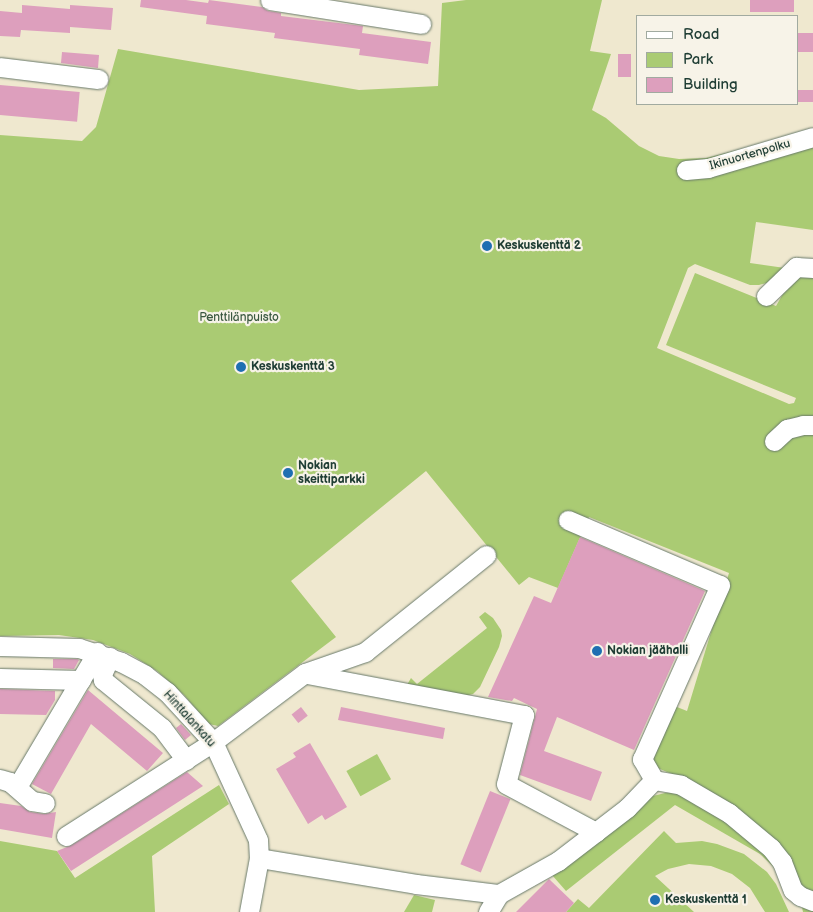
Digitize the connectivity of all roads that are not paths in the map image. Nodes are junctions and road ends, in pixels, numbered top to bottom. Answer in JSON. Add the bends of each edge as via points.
{"nodes":[{"id":1,"x":270,"y":0,"type":"edge"},
{"id":2,"x":421,"y":24,"type":"dead end"},
{"id":3,"x":0,"y":67,"type":"edge"},
{"id":4,"x":98,"y":79,"type":"dead end"},
{"id":5,"x":813,"y":138,"type":"edge"},
{"id":6,"x":686,"y":170,"type":"dead end"},
{"id":7,"x":813,"y":268,"type":"edge"},
{"id":8,"x":766,"y":296,"type":"dead end"},
{"id":9,"x":813,"y":426,"type":"edge"},
{"id":10,"x":774,"y":441,"type":"dead end"},
{"id":11,"x":568,"y":520,"type":"dead end"},
{"id":12,"x":486,"y":555,"type":"dead end"},
{"id":13,"x":0,"y":646,"type":"edge"},
{"id":14,"x":104,"y":655,"type":"junction"},
{"id":15,"x":306,"y":673,"type":"junction"},
{"id":16,"x":0,"y":678,"type":"edge"},
{"id":17,"x":81,"y":680,"type":"junction"},
{"id":18,"x":213,"y":742,"type":"junction"},
{"id":19,"x":186,"y":760,"type":"junction"},
{"id":20,"x":0,"y":779,"type":"edge"},
{"id":21,"x":654,"y":780,"type":"junction"},
{"id":22,"x":17,"y":788,"type":"junction"},
{"id":23,"x":46,"y":803,"type":"dead end"},
{"id":24,"x":596,"y":832,"type":"junction"},
{"id":25,"x":66,"y":836,"type":"dead end"},
{"id":26,"x":259,"y":858,"type":"junction"},
{"id":27,"x":499,"y":894,"type":"junction"},
{"id":28,"x":813,"y":901,"type":"edge"},
{"id":29,"x":249,"y":912,"type":"edge"},
{"id":30,"x":488,"y":912,"type":"edge"}],
"edges":[{"from":1,"to":2,"type":"street"},
{"from":3,"to":4,"type":"street"},
{"from":5,"to":6,"type":"street","name":"Ikinuortenpolku","via":[[708,168]]},
{"from":7,"to":8,"type":"street","via":[[796,267]]},
{"from":9,"to":10,"type":"street","via":[[787,429]]},
{"from":11,"to":21,"type":"street","via":[[720,585],[642,759]]},
{"from":12,"to":15,"type":"street","via":[[365,652]]},
{"from":13,"to":14,"type":"street","name":"Hinttalankatu","via":[[52,646]]},
{"from":14,"to":17,"type":"street"},
{"from":14,"to":18,"type":"street","name":"Hinttalankatu","via":[[145,675],[167,692]]},
{"from":14,"to":19,"type":"street","via":[[103,680],[162,728]]},
{"from":15,"to":18,"type":"street"},
{"from":15,"to":24,"type":"street","via":[[524,715],[506,784]]},
{"from":16,"to":17,"type":"street"},
{"from":17,"to":22,"type":"street"},
{"from":18,"to":19,"type":"street"},
{"from":18,"to":26,"type":"street","name":"Hinttalankatu","via":[[258,840]]},
{"from":19,"to":25,"type":"street"},
{"from":20,"to":22,"type":"street"},
{"from":21,"to":24,"type":"street","via":[[627,808]]},
{"from":21,"to":28,"type":"street","via":[[681,785],[729,813],[771,848],[782,862],[792,890]]},
{"from":22,"to":23,"type":"street","via":[[32,801]]},
{"from":24,"to":27,"type":"street","via":[[558,861]]},
{"from":26,"to":27,"type":"street"},
{"from":26,"to":29,"type":"street","name":"Hinttalankatu"},
{"from":27,"to":30,"type":"street"}]}
